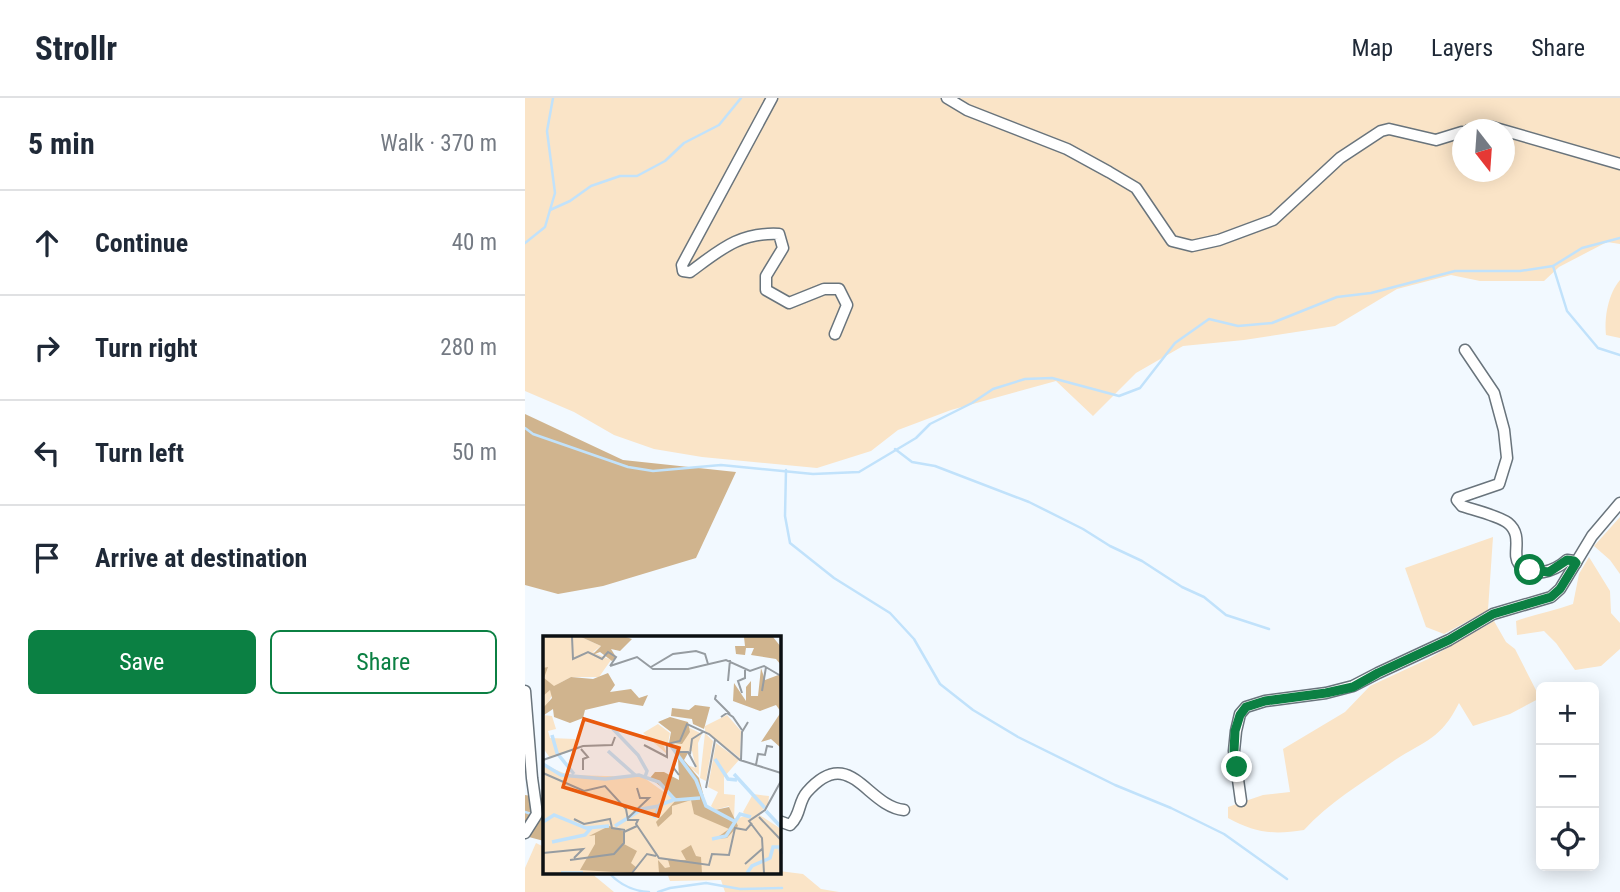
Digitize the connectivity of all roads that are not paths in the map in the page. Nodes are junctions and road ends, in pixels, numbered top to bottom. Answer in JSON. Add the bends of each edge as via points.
{"nodes":[{"id":1,"x":772,"y":98,"type":"edge"},
{"id":2,"x":947,"y":98,"type":"edge"},
{"id":3,"x":1515,"y":133,"type":"edge"},
{"id":4,"x":1452,"y":134,"type":"edge"},
{"id":5,"x":1620,"y":164,"type":"edge"},
{"id":6,"x":835,"y":334,"type":"dead end"},
{"id":7,"x":1465,"y":350,"type":"dead end"},
{"id":8,"x":1620,"y":503,"type":"edge"},
{"id":9,"x":1576,"y":563,"type":"junction"},
{"id":10,"x":525,"y":691,"type":"edge"},
{"id":11,"x":1241,"y":801,"type":"dead end"},
{"id":12,"x":904,"y":810,"type":"dead end"},
{"id":13,"x":781,"y":822,"type":"edge"},
{"id":14,"x":525,"y":833,"type":"edge"}],
"edges":[{"from":1,"to":6,"type":"street","via":[[682,265],[683,271],[690,272],[731,242],[759,233],[779,234],[783,248],[766,276],[766,290],[789,303],[824,289],[839,289],[847,305]]},
{"from":2,"to":4,"type":"street","via":[[1067,149],[1136,188],[1172,241],[1192,246],[1273,220],[1340,158],[1381,131],[1403,131],[1430,139]]},
{"from":3,"to":5,"type":"street"},
{"from":7,"to":9,"type":"street","via":[[1494,393],[1507,458],[1499,484],[1457,500],[1508,523],[1517,536],[1520,565],[1541,573],[1555,570],[1567,560]]},
{"from":8,"to":9,"type":"street"},
{"from":9,"to":11,"type":"street","via":[[1551,597],[1493,614],[1353,687],[1246,707],[1235,731]]},
{"from":10,"to":14,"type":"street","via":[[537,814]]},
{"from":12,"to":13,"type":"street","via":[[893,809],[860,781],[843,774],[825,775],[804,794],[797,818],[790,825]]}]}
